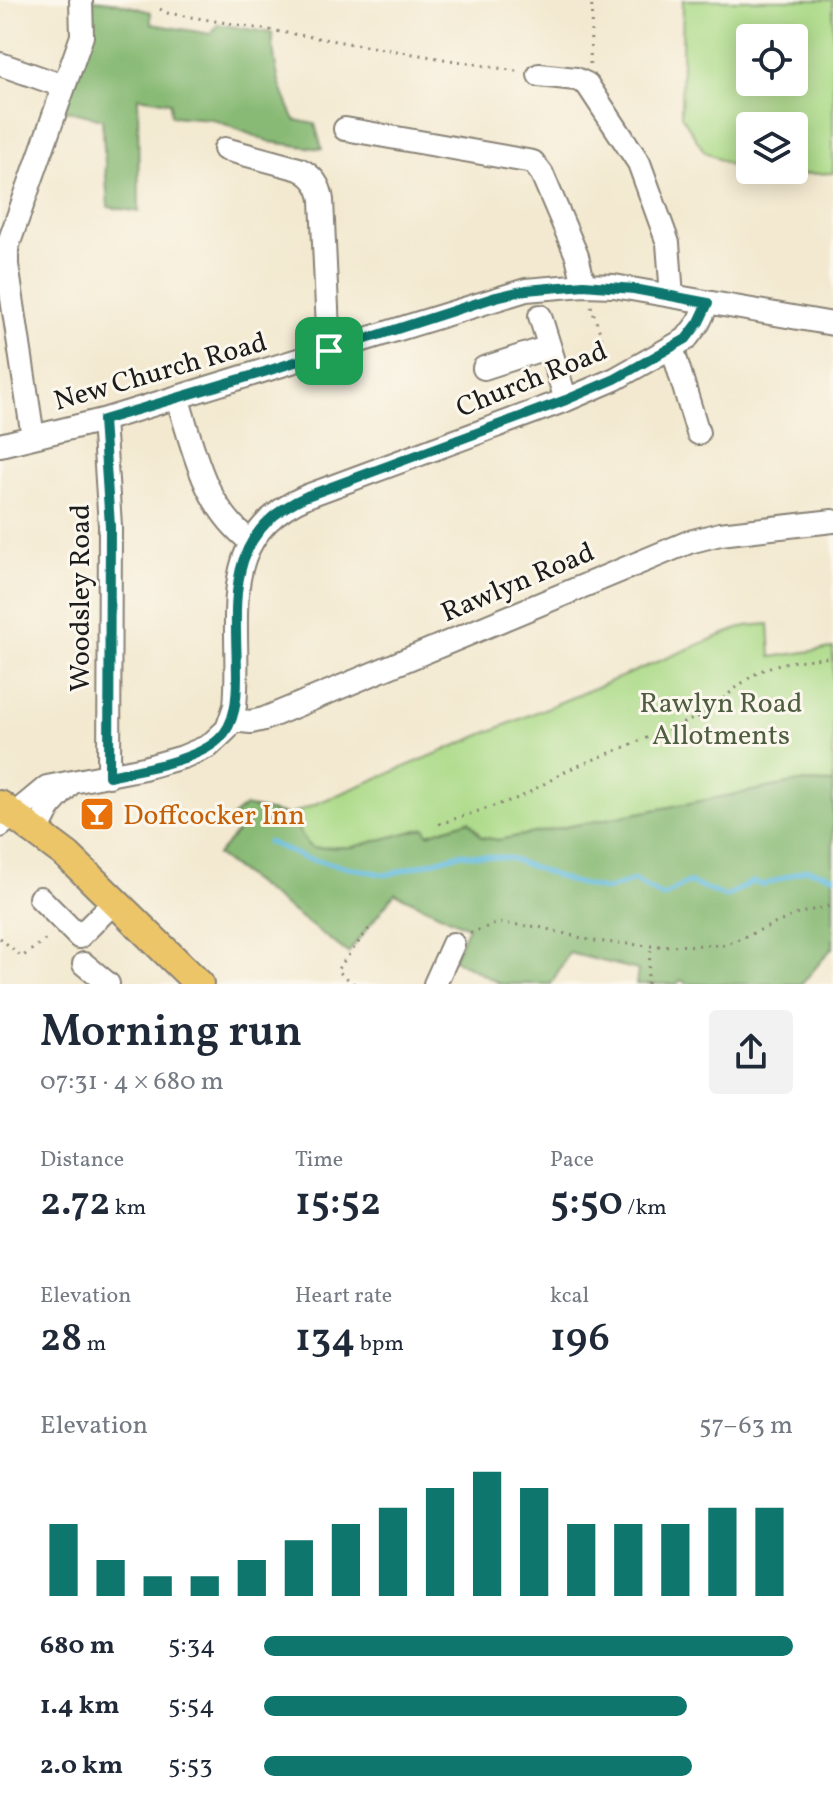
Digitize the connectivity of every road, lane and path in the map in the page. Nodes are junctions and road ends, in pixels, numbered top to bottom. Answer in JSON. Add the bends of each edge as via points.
{"nodes":[{"id":1,"x":81,"y":0,"type":"edge"},
{"id":2,"x":592,"y":0,"type":"edge"},
{"id":3,"x":160,"y":9,"type":"dead end"},
{"id":4,"x":0,"y":64,"type":"edge"},
{"id":5,"x":539,"y":75,"type":"joint"},
{"id":6,"x":587,"y":84,"type":"junction"},
{"id":7,"x":63,"y":86,"type":"junction"},
{"id":8,"x":345,"y":129,"type":"dead end"},
{"id":9,"x":225,"y":149,"type":"dead end"},
{"id":10,"x":3,"y":266,"type":"edge"},
{"id":11,"x":588,"y":295,"type":"junction"},
{"id":12,"x":672,"y":296,"type":"junction"},
{"id":13,"x":708,"y":303,"type":"junction"},
{"id":14,"x":540,"y":316,"type":"dead end"},
{"id":15,"x":833,"y":324,"type":"edge"},
{"id":16,"x":549,"y":347,"type":"junction"},
{"id":17,"x":672,"y":347,"type":"junction"},
{"id":18,"x":329,"y":351,"type":"junction"},
{"id":19,"x":484,"y":368,"type":"dead end"},
{"id":20,"x":615,"y":379,"type":"junction"},
{"id":21,"x":177,"y":397,"type":"junction"},
{"id":22,"x":566,"y":400,"type":"junction"},
{"id":23,"x":103,"y":420,"type":"junction"},
{"id":24,"x":698,"y":433,"type":"dead end"},
{"id":25,"x":33,"y":437,"type":"junction"},
{"id":26,"x":0,"y":445,"type":"edge"},
{"id":27,"x":833,"y":521,"type":"edge"},
{"id":28,"x":251,"y":542,"type":"junction"},
{"id":29,"x":833,"y":657,"type":"edge"},
{"id":30,"x":231,"y":720,"type":"junction"},
{"id":31,"x":109,"y":776,"type":"junction"},
{"id":32,"x":70,"y":784,"type":"junction"},
{"id":33,"x":4,"y":815,"type":"edge"},
{"id":34,"x":439,"y":824,"type":"dead end"},
{"id":35,"x":38,"y":830,"type":"junction"},
{"id":36,"x":40,"y":898,"type":"dead end"},
{"id":37,"x":116,"y":900,"type":"junction"},
{"id":38,"x":833,"y":905,"type":"edge"},
{"id":39,"x":371,"y":926,"type":"dead end"},
{"id":40,"x":56,"y":932,"type":"dead end"},
{"id":41,"x":0,"y":938,"type":"edge"},
{"id":42,"x":453,"y":944,"type":"joint"},
{"id":43,"x":651,"y":946,"type":"junction"},
{"id":44,"x":84,"y":964,"type":"dead end"},
{"id":45,"x":108,"y":984,"type":"edge"},
{"id":46,"x":199,"y":984,"type":"edge"},
{"id":47,"x":354,"y":984,"type":"edge"},
{"id":48,"x":435,"y":984,"type":"edge"},
{"id":49,"x":647,"y":984,"type":"edge"}],
"edges":[{"from":1,"to":7,"type":"street","via":[[82,36]]},
{"from":2,"to":6,"type":"path"},
{"from":3,"to":5,"type":"path"},
{"from":4,"to":7,"type":"street"},
{"from":5,"to":6,"type":"street"},
{"from":6,"to":12,"type":"street","via":[[639,163],[668,243]]},
{"from":7,"to":10,"type":"street"},
{"from":8,"to":11,"type":"street","via":[[533,162],[577,256]]},
{"from":9,"to":18,"type":"street","via":[[299,169],[316,182],[322,200]]},
{"from":10,"to":25,"type":"street"},
{"from":11,"to":12,"type":"street","name":"New Church Road","via":[[614,286]]},
{"from":11,"to":18,"type":"street","name":"New Church Road","via":[[526,290]]},
{"from":11,"to":20,"type":"path"},
{"from":12,"to":13,"type":"street","name":"New Church Road"},
{"from":13,"to":15,"type":"street"},
{"from":13,"to":17,"type":"street","name":"Church Road","via":[[686,339]]},
{"from":14,"to":16,"type":"street"},
{"from":16,"to":19,"type":"street"},
{"from":16,"to":22,"type":"street"},
{"from":17,"to":20,"type":"street","name":"Church Road"},
{"from":17,"to":24,"type":"street"},
{"from":18,"to":21,"type":"street","name":"New Church Road"},
{"from":20,"to":22,"type":"street","name":"Church Road"},
{"from":21,"to":23,"type":"street","name":"New Church Road"},
{"from":21,"to":28,"type":"street","via":[[206,488],[227,522]]},
{"from":22,"to":28,"type":"street","name":"Church Road","via":[[297,500],[271,515]]},
{"from":23,"to":25,"type":"street","name":"New Church Road"},
{"from":23,"to":31,"type":"street","name":"Woodsley Road","via":[[110,526]]},
{"from":25,"to":26,"type":"street","name":"New Church Road"},
{"from":27,"to":30,"type":"street","name":"Rawlyn Road","via":[[689,542],[264,719]]},
{"from":28,"to":30,"type":"street","via":[[237,583],[237,687]]},
{"from":29,"to":34,"type":"path","via":[[758,673],[698,717],[582,763],[521,797]]},
{"from":30,"to":31,"type":"street","via":[[209,746]]},
{"from":31,"to":32,"type":"street"},
{"from":32,"to":33,"type":"street","via":[[47,787]]},
{"from":32,"to":35,"type":"street"},
{"from":33,"to":35,"type":"main road"},
{"from":35,"to":37,"type":"main road"},
{"from":36,"to":37,"type":"street","via":[[79,937]]},
{"from":37,"to":46,"type":"main road"},
{"from":38,"to":43,"type":"path","via":[[800,913],[734,944]]},
{"from":39,"to":47,"type":"path","via":[[337,970]]},
{"from":40,"to":41,"type":"path","via":[[22,957]]},
{"from":42,"to":43,"type":"path","via":[[498,923]]},
{"from":42,"to":48,"type":"street"},
{"from":43,"to":49,"type":"path"},
{"from":44,"to":45,"type":"street"}]}
